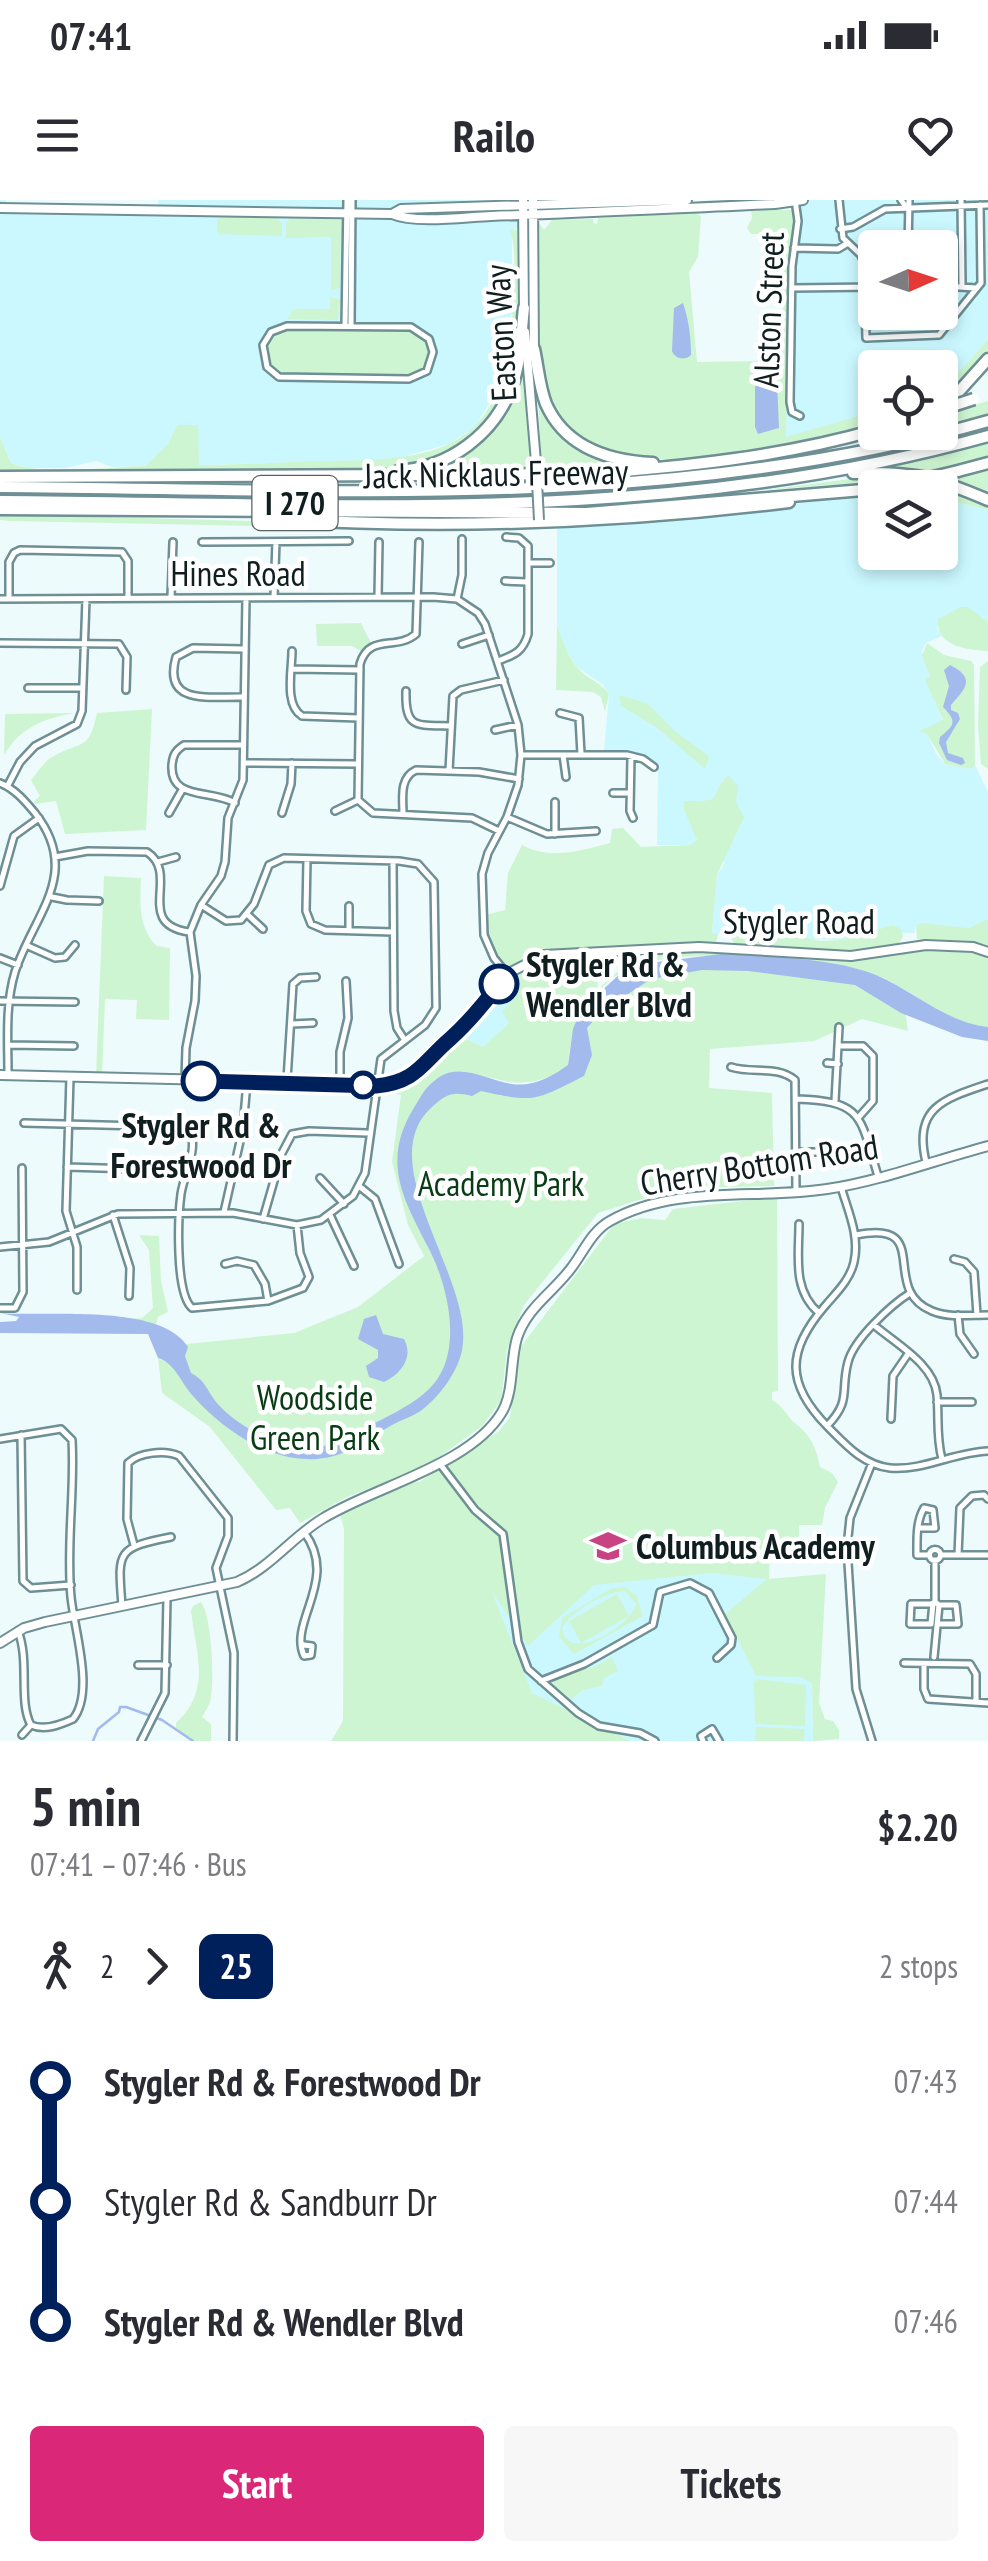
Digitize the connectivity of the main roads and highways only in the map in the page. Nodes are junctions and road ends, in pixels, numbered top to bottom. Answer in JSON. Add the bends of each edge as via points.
{"nodes":[{"id":1,"x":688,"y":200,"type":"edge"},
{"id":2,"x":798,"y":201,"type":"edge"},
{"id":3,"x":661,"y":203,"type":"edge"},
{"id":4,"x":92,"y":205,"type":"edge"},
{"id":5,"x":210,"y":205,"type":"edge"},
{"id":6,"x":523,"y":207,"type":"edge"},
{"id":7,"x":533,"y":207,"type":"edge"},
{"id":8,"x":0,"y":208,"type":"edge"},
{"id":9,"x":472,"y":209,"type":"junction"},
{"id":10,"x":392,"y":214,"type":"junction"},
{"id":11,"x":434,"y":218,"type":"junction"},
{"id":12,"x":524,"y":308,"type":"junction"},
{"id":13,"x":534,"y":348,"type":"junction"},
{"id":14,"x":988,"y":358,"type":"edge"},
{"id":15,"x":958,"y":391,"type":"edge"},
{"id":16,"x":988,"y":395,"type":"edge"},
{"id":17,"x":958,"y":405,"type":"edge"},
{"id":18,"x":988,"y":421,"type":"edge"},
{"id":19,"x":858,"y":434,"type":"edge"},
{"id":20,"x":988,"y":436,"type":"edge"},
{"id":21,"x":858,"y":446,"type":"edge"},
{"id":22,"x":724,"y":461,"type":"junction"},
{"id":23,"x":536,"y":462,"type":"junction"},
{"id":24,"x":988,"y":463,"type":"edge"},
{"id":25,"x":789,"y":465,"type":"junction"},
{"id":26,"x":958,"y":471,"type":"edge"},
{"id":27,"x":832,"y":474,"type":"junction"},
{"id":28,"x":149,"y":476,"type":"junction"},
{"id":29,"x":0,"y":477,"type":"edge"},
{"id":30,"x":0,"y":487,"type":"edge"},
{"id":31,"x":858,"y":490,"type":"edge"},
{"id":32,"x":858,"y":491,"type":"edge"},
{"id":33,"x":988,"y":500,"type":"edge"},
{"id":34,"x":0,"y":501,"type":"edge"},
{"id":35,"x":0,"y":509,"type":"edge"},
{"id":36,"x":186,"y":512,"type":"junction"},
{"id":37,"x":539,"y":522,"type":"junction"},
{"id":38,"x":988,"y":952,"type":"edge"},
{"id":39,"x":4,"y":1075,"type":"edge"},
{"id":40,"x":988,"y":1146,"type":"edge"},
{"id":41,"x":0,"y":1644,"type":"edge"}],
"edges":[{"from":1,"to":3,"type":"main road"},
{"from":2,"to":3,"type":"main road"},
{"from":3,"to":7,"type":"main road"},
{"from":4,"to":5,"type":"main road"},
{"from":4,"to":8,"type":"main road"},
{"from":5,"to":10,"type":"main road"},
{"from":6,"to":7,"type":"main road"},
{"from":6,"to":9,"type":"main road"},
{"from":6,"to":11,"type":"main road"},
{"from":6,"to":12,"type":"main road","name":"Easton Way"},
{"from":7,"to":13,"type":"main road","name":"Easton Way"},
{"from":9,"to":10,"type":"main road"},
{"from":9,"to":11,"type":"main road"},
{"from":10,"to":11,"type":"main road"},
{"from":12,"to":23,"type":"main road","name":"Easton Way"},
{"from":12,"to":28,"type":"highway","via":[[517,368],[504,405],[455,454],[408,470]]},
{"from":13,"to":22,"type":"highway","via":[[546,404],[584,447],[633,462]]},
{"from":13,"to":23,"type":"main road","name":"Easton Way"},
{"from":14,"to":15,"type":"highway"},
{"from":16,"to":17,"type":"highway","bridge":true},
{"from":18,"to":25,"type":"highway","name":"Jack Nicklaus Freeway","number":"I 270"},
{"from":19,"to":22,"type":"highway"},
{"from":20,"to":27,"type":"highway","name":"Jack Nicklaus Freeway","number":"I 270"},
{"from":21,"to":25,"type":"highway"},
{"from":22,"to":28,"type":"highway","via":[[523,476]]},
{"from":23,"to":37,"type":"main road","name":"Easton Way","bridge":true},
{"from":24,"to":26,"type":"highway","bridge":true},
{"from":25,"to":30,"type":"highway","name":"Jack Nicklaus Freeway","number":"I 270","via":[[549,489]]},
{"from":27,"to":33,"type":"highway","via":[[910,473]]},
{"from":27,"to":34,"type":"highway","name":"Jack Nicklaus Freeway","number":"I 270","via":[[540,504]]},
{"from":28,"to":29,"type":"highway"},
{"from":31,"to":36,"type":"highway","via":[[587,513]]},
{"from":32,"to":37,"type":"highway","via":[[727,509]]},
{"from":35,"to":36,"type":"highway"},
{"from":36,"to":37,"type":"highway","via":[[326,522]]},
{"from":38,"to":39,"type":"main road","name":"Stygler Road","via":[[938,946],[851,956],[712,948],[544,956],[508,974],[421,1070],[376,1086]]},
{"from":40,"to":41,"type":"main road","name":"Cherry Bottom Road","via":[[841,1187],[688,1198],[607,1222],[531,1310],[512,1357],[504,1410],[440,1464],[365,1496],[236,1582],[75,1616],[18,1631]]}]}
